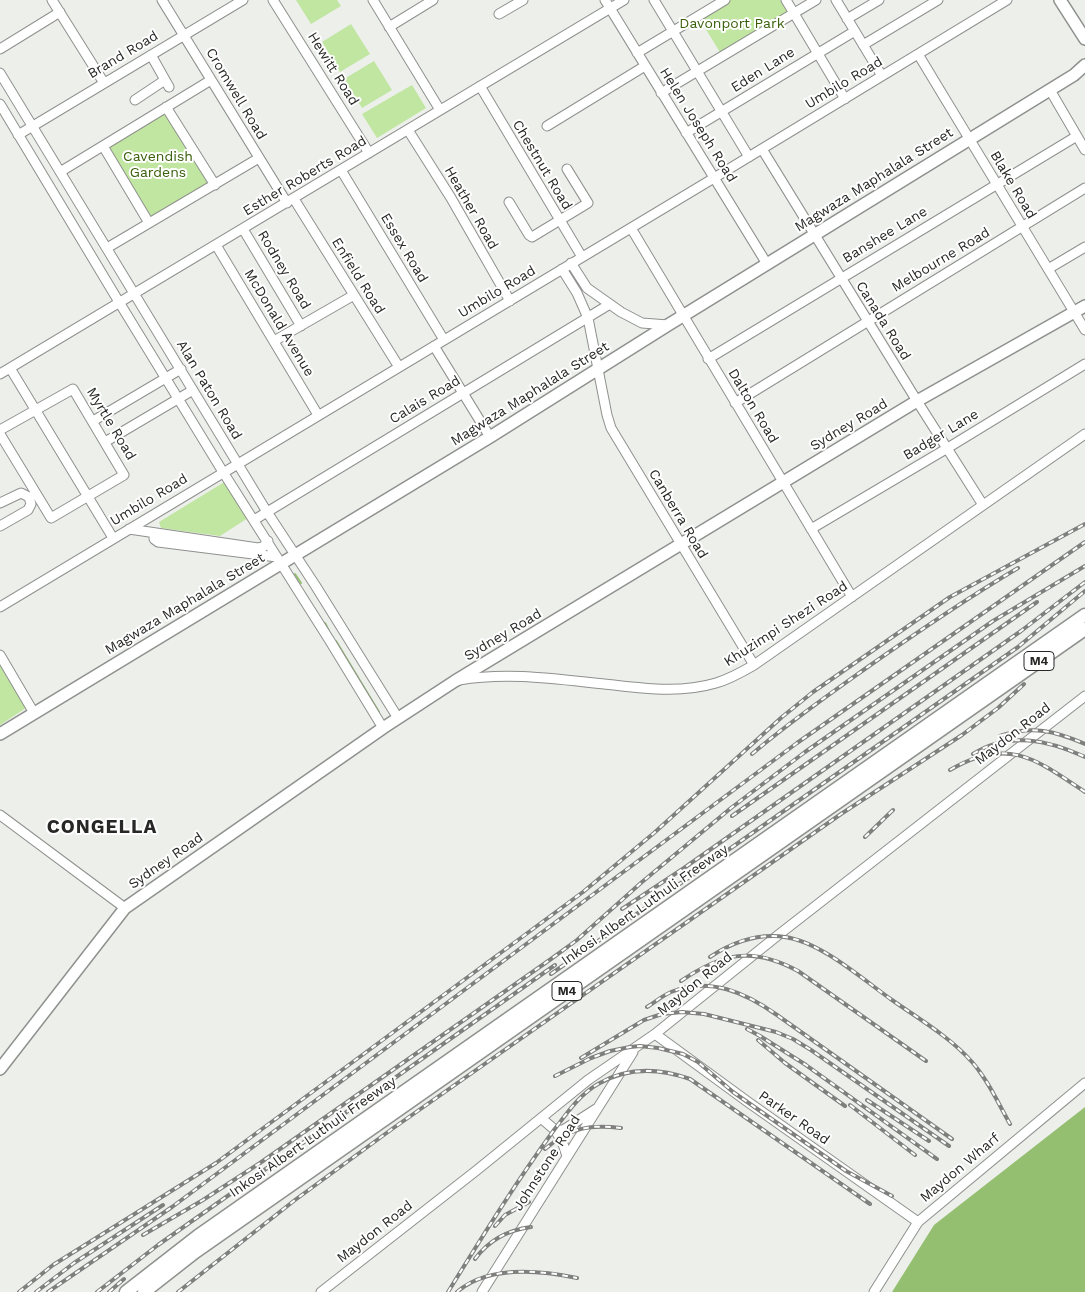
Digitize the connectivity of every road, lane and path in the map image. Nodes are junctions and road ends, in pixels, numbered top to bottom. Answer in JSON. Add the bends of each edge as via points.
{"nodes":[{"id":1,"x":52,"y":0,"type":"edge"},
{"id":2,"x":162,"y":0,"type":"edge"},
{"id":3,"x":243,"y":0,"type":"edge"},
{"id":4,"x":273,"y":0,"type":"edge"},
{"id":5,"x":373,"y":0,"type":"edge"},
{"id":6,"x":433,"y":0,"type":"edge"},
{"id":7,"x":523,"y":0,"type":"edge"},
{"id":8,"x":624,"y":0,"type":"edge"},
{"id":9,"x":654,"y":0,"type":"edge"},
{"id":10,"x":725,"y":0,"type":"edge"},
{"id":11,"x":786,"y":0,"type":"edge"},
{"id":12,"x":816,"y":0,"type":"edge"},
{"id":13,"x":836,"y":0,"type":"edge"},
{"id":14,"x":879,"y":0,"type":"edge"},
{"id":15,"x":938,"y":0,"type":"edge"},
{"id":16,"x":1007,"y":0,"type":"edge"},
{"id":17,"x":1060,"y":0,"type":"edge"},
{"id":18,"x":608,"y":4,"type":"edge"},
{"id":19,"x":60,"y":12,"type":"junction"},
{"id":20,"x":794,"y":13,"type":"junction"},
{"id":21,"x":499,"y":14,"type":"dead end"},
{"id":22,"x":847,"y":19,"type":"junction"},
{"id":23,"x":389,"y":27,"type":"junction"},
{"id":24,"x":672,"y":31,"type":"junction"},
{"id":25,"x":855,"y":31,"type":"junction"},
{"id":26,"x":184,"y":35,"type":"junction"},
{"id":27,"x":1085,"y":39,"type":"edge"},
{"id":28,"x":863,"y":45,"type":"junction"},
{"id":29,"x":0,"y":49,"type":"edge"},
{"id":30,"x":637,"y":53,"type":"junction"},
{"id":31,"x":818,"y":53,"type":"junction"},
{"id":32,"x":918,"y":54,"type":"junction"},
{"id":33,"x":151,"y":55,"type":"junction"},
{"id":34,"x":645,"y":66,"type":"junction"},
{"id":35,"x":1085,"y":66,"type":"edge"},
{"id":36,"x":697,"y":71,"type":"junction"},
{"id":37,"x":0,"y":74,"type":"edge"},
{"id":38,"x":1080,"y":74,"type":"edge"},
{"id":39,"x":882,"y":76,"type":"junction"},
{"id":40,"x":211,"y":80,"type":"junction"},
{"id":41,"x":104,"y":83,"type":"junction"},
{"id":42,"x":480,"y":86,"type":"junction"},
{"id":43,"x":1050,"y":90,"type":"junction"},
{"id":44,"x":661,"y":93,"type":"junction"},
{"id":45,"x":845,"y":99,"type":"junction"},
{"id":46,"x":135,"y":100,"type":"dead end"},
{"id":47,"x":0,"y":104,"type":"edge"},
{"id":48,"x":166,"y":107,"type":"junction"},
{"id":49,"x":440,"y":110,"type":"junction"},
{"id":50,"x":722,"y":112,"type":"junction"},
{"id":51,"x":32,"y":126,"type":"junction"},
{"id":52,"x":547,"y":126,"type":"dead end"},
{"id":53,"x":408,"y":130,"type":"junction"},
{"id":54,"x":686,"y":133,"type":"junction"},
{"id":55,"x":18,"y":135,"type":"junction"},
{"id":56,"x":1077,"y":136,"type":"junction"},
{"id":57,"x":970,"y":139,"type":"junction"},
{"id":58,"x":103,"y":146,"type":"junction"},
{"id":59,"x":762,"y":149,"type":"junction"},
{"id":60,"x":1085,"y":150,"type":"edge"},
{"id":61,"x":368,"y":153,"type":"junction"},
{"id":62,"x":749,"y":157,"type":"junction"},
{"id":63,"x":259,"y":158,"type":"junction"},
{"id":64,"x":567,"y":169,"type":"dead end"},
{"id":65,"x":341,"y":170,"type":"junction"},
{"id":66,"x":60,"y":172,"type":"junction"},
{"id":67,"x":714,"y":178,"type":"junction"},
{"id":68,"x":996,"y":184,"type":"junction"},
{"id":69,"x":215,"y":185,"type":"junction"},
{"id":70,"x":1085,"y":188,"type":"edge"},
{"id":71,"x":290,"y":201,"type":"junction"},
{"id":72,"x":509,"y":202,"type":"dead end"},
{"id":73,"x":560,"y":220,"type":"junction"},
{"id":74,"x":150,"y":223,"type":"junction"},
{"id":75,"x":1022,"y":227,"type":"junction"},
{"id":76,"x":243,"y":228,"type":"junction"},
{"id":77,"x":631,"y":228,"type":"junction"},
{"id":78,"x":815,"y":234,"type":"junction"},
{"id":79,"x":216,"y":245,"type":"junction"},
{"id":80,"x":106,"y":248,"type":"junction"},
{"id":81,"x":1085,"y":248,"type":"edge"},
{"id":82,"x":582,"y":257,"type":"junction"},
{"id":83,"x":571,"y":263,"type":"junction"},
{"id":84,"x":767,"y":264,"type":"junction"},
{"id":85,"x":562,"y":269,"type":"junction"},
{"id":86,"x":1048,"y":269,"type":"junction"},
{"id":87,"x":841,"y":279,"type":"junction"},
{"id":88,"x":134,"y":293,"type":"junction"},
{"id":89,"x":354,"y":295,"type":"junction"},
{"id":90,"x":510,"y":300,"type":"junction"},
{"id":91,"x":119,"y":302,"type":"junction"},
{"id":92,"x":610,"y":304,"type":"junction"},
{"id":93,"x":1085,"y":306,"type":"edge"},
{"id":94,"x":1074,"y":312,"type":"junction"},
{"id":95,"x":684,"y":315,"type":"junction"},
{"id":96,"x":588,"y":318,"type":"junction"},
{"id":97,"x":867,"y":321,"type":"junction"},
{"id":98,"x":668,"y":325,"type":"junction"},
{"id":99,"x":301,"y":326,"type":"junction"},
{"id":100,"x":1085,"y":330,"type":"edge"},
{"id":101,"x":444,"y":340,"type":"junction"},
{"id":102,"x":274,"y":341,"type":"junction"},
{"id":103,"x":434,"y":346,"type":"junction"},
{"id":104,"x":708,"y":358,"type":"junction"},
{"id":105,"x":1085,"y":364,"type":"edge"},
{"id":106,"x":399,"y":367,"type":"junction"},
{"id":107,"x":10,"y":368,"type":"junction"},
{"id":108,"x":180,"y":369,"type":"junction"},
{"id":109,"x":598,"y":370,"type":"junction"},
{"id":110,"x":0,"y":374,"type":"edge"},
{"id":111,"x":166,"y":378,"type":"junction"},
{"id":112,"x":193,"y":390,"type":"junction"},
{"id":113,"x":463,"y":392,"type":"junction"},
{"id":114,"x":178,"y":398,"type":"junction"},
{"id":115,"x":916,"y":401,"type":"junction"},
{"id":116,"x":734,"y":402,"type":"junction"},
{"id":117,"x":36,"y":410,"type":"junction"},
{"id":118,"x":318,"y":415,"type":"junction"},
{"id":119,"x":93,"y":421,"type":"junction"},
{"id":120,"x":1085,"y":434,"type":"edge"},
{"id":121,"x":1,"y":435,"type":"edge"},
{"id":122,"x":490,"y":437,"type":"junction"},
{"id":123,"x":105,"y":442,"type":"junction"},
{"id":124,"x":946,"y":449,"type":"junction"},
{"id":125,"x":238,"y":463,"type":"junction"},
{"id":126,"x":223,"y":472,"type":"junction"},
{"id":127,"x":783,"y":483,"type":"junction"},
{"id":128,"x":88,"y":497,"type":"junction"},
{"id":129,"x":0,"y":503,"type":"edge"},
{"id":130,"x":983,"y":505,"type":"junction"},
{"id":131,"x":267,"y":512,"type":"junction"},
{"id":132,"x":254,"y":520,"type":"junction"},
{"id":133,"x":0,"y":526,"type":"edge"},
{"id":134,"x":129,"y":529,"type":"junction"},
{"id":135,"x":811,"y":529,"type":"junction"},
{"id":136,"x":113,"y":538,"type":"junction"},
{"id":137,"x":268,"y":541,"type":"junction"},
{"id":138,"x":214,"y":544,"type":"junction"},
{"id":139,"x":680,"y":545,"type":"junction"},
{"id":140,"x":296,"y":555,"type":"junction"},
{"id":141,"x":279,"y":560,"type":"junction"},
{"id":142,"x":852,"y":597,"type":"junction"},
{"id":143,"x":0,"y":607,"type":"edge"},
{"id":144,"x":1085,"y":615,"type":"edge"},
{"id":145,"x":1085,"y":629,"type":"edge"},
{"id":146,"x":344,"y":633,"type":"junction"},
{"id":147,"x":330,"y":641,"type":"junction"},
{"id":148,"x":0,"y":655,"type":"edge"},
{"id":149,"x":754,"y":665,"type":"junction"},
{"id":150,"x":455,"y":681,"type":"junction"},
{"id":151,"x":1085,"y":696,"type":"edge"},
{"id":152,"x":34,"y":713,"type":"junction"},
{"id":153,"x":398,"y":718,"type":"junction"},
{"id":154,"x":382,"y":728,"type":"junction"},
{"id":155,"x":0,"y":734,"type":"edge"},
{"id":156,"x":0,"y":815,"type":"edge"},
{"id":157,"x":125,"y":908,"type":"junction"},
{"id":158,"x":656,"y":1034,"type":"junction"},
{"id":159,"x":635,"y":1049,"type":"junction"},
{"id":160,"x":0,"y":1068,"type":"edge"},
{"id":161,"x":596,"y":1073,"type":"junction"},
{"id":162,"x":1085,"y":1083,"type":"edge"},
{"id":163,"x":612,"y":1086,"type":"junction"},
{"id":164,"x":600,"y":1106,"type":"junction"},
{"id":165,"x":541,"y":1118,"type":"junction"},
{"id":166,"x":555,"y":1130,"type":"junction"},
{"id":167,"x":567,"y":1156,"type":"junction"},
{"id":168,"x":918,"y":1222,"type":"junction"},
{"id":169,"x":126,"y":1292,"type":"edge"},
{"id":170,"x":144,"y":1292,"type":"edge"},
{"id":171,"x":321,"y":1292,"type":"edge"},
{"id":172,"x":482,"y":1292,"type":"edge"},
{"id":173,"x":874,"y":1292,"type":"edge"}],
"edges":[{"from":1,"to":19,"type":"street"},
{"from":2,"to":26,"type":"street","name":"Cromwell Road"},
{"from":3,"to":26,"type":"street","name":"Brand Road"},
{"from":4,"to":61,"type":"street","name":"Hewitt Road"},
{"from":5,"to":23,"type":"street"},
{"from":6,"to":23,"type":"street"},
{"from":7,"to":21,"type":"street"},
{"from":8,"to":18,"type":"street","name":"Esther Roberts Road"},
{"from":9,"to":24,"type":"street"},
{"from":10,"to":24,"type":"street"},
{"from":11,"to":20,"type":"street"},
{"from":12,"to":20,"type":"street"},
{"from":13,"to":22,"type":"street"},
{"from":14,"to":22,"type":"street"},
{"from":15,"to":28,"type":"street"},
{"from":16,"to":32,"type":"street","name":"Umbilo Road"},
{"from":17,"to":27,"type":"main road"},
{"from":18,"to":30,"type":"street","name":"Helen Joseph Road"},
{"from":18,"to":42,"type":"street","name":"Esther Roberts Road"},
{"from":19,"to":29,"type":"street"},
{"from":19,"to":41,"type":"street"},
{"from":20,"to":31,"type":"street"},
{"from":20,"to":36,"type":"street"},
{"from":22,"to":25,"type":"street"},
{"from":23,"to":49,"type":"street"},
{"from":24,"to":30,"type":"street"},
{"from":24,"to":36,"type":"street"},
{"from":25,"to":28,"type":"street"},
{"from":25,"to":31,"type":"street","name":"Eden Lane"},
{"from":26,"to":33,"type":"street","name":"Brand Road"},
{"from":26,"to":40,"type":"street","name":"Cromwell Road"},
{"from":28,"to":39,"type":"street"},
{"from":30,"to":34,"type":"street","name":"Helen Joseph Road"},
{"from":31,"to":45,"type":"street"},
{"from":31,"to":50,"type":"street","name":"Eden Lane"},
{"from":32,"to":39,"type":"street","name":"Umbilo Road"},
{"from":32,"to":57,"type":"street","name":"Blake Road"},
{"from":33,"to":41,"type":"street","name":"Brand Road"},
{"from":33,"to":46,"type":"street","via":[[167,84]]},
{"from":34,"to":44,"type":"street","name":"Helen Joseph Road"},
{"from":34,"to":52,"type":"street"},
{"from":35,"to":38,"type":"main road","name":"Magwaza Maphalala Street"},
{"from":36,"to":44,"type":"street"},
{"from":36,"to":50,"type":"street"},
{"from":37,"to":51,"type":"street","name":"Alan Paton Road"},
{"from":38,"to":43,"type":"main road","name":"Magwaza Maphalala Street"},
{"from":39,"to":45,"type":"street","name":"Umbilo Road"},
{"from":40,"to":48,"type":"street"},
{"from":40,"to":63,"type":"street","name":"Cromwell Road"},
{"from":41,"to":51,"type":"street","name":"Brand Road"},
{"from":42,"to":49,"type":"street","name":"Esther Roberts Road"},
{"from":42,"to":73,"type":"street","name":"Chestnut Road"},
{"from":43,"to":56,"type":"street"},
{"from":43,"to":57,"type":"main road","name":"Magwaza Maphalala Street"},
{"from":44,"to":54,"type":"street","name":"Helen Joseph Road"},
{"from":45,"to":59,"type":"street","name":"Umbilo Road"},
{"from":47,"to":55,"type":"street"},
{"from":48,"to":58,"type":"street"},
{"from":48,"to":69,"type":"street"},
{"from":49,"to":53,"type":"street","name":"Esther Roberts Road"},
{"from":50,"to":54,"type":"street","name":"Eden Lane"},
{"from":50,"to":62,"type":"street"},
{"from":51,"to":55,"type":"street","name":"Brand Road"},
{"from":51,"to":66,"type":"street","name":"Alan Paton Road"},
{"from":53,"to":61,"type":"street","name":"Esther Roberts Road"},
{"from":53,"to":90,"type":"street","name":"Heather Road"},
{"from":54,"to":67,"type":"street","name":"Helen Joseph Road"},
{"from":55,"to":91,"type":"street"},
{"from":56,"to":60,"type":"street"},
{"from":56,"to":68,"type":"street","name":"Banshee Lane"},
{"from":57,"to":68,"type":"street","name":"Blake Road"},
{"from":57,"to":78,"type":"main road","name":"Magwaza Maphalala Street"},
{"from":58,"to":66,"type":"street"},
{"from":58,"to":74,"type":"street"},
{"from":59,"to":62,"type":"street","name":"Umbilo Road"},
{"from":59,"to":78,"type":"street","name":"Canada Road"},
{"from":61,"to":65,"type":"street","name":"Esther Roberts Road"},
{"from":62,"to":67,"type":"street","name":"Umbilo Road"},
{"from":63,"to":69,"type":"street"},
{"from":63,"to":71,"type":"street","name":"Cromwell Road"},
{"from":64,"to":73,"type":"street","via":[[588,203]]},
{"from":65,"to":71,"type":"street","name":"Esther Roberts Road"},
{"from":65,"to":101,"type":"street","name":"Essex Road"},
{"from":66,"to":80,"type":"street","name":"Alan Paton Road"},
{"from":67,"to":77,"type":"street","name":"Umbilo Road"},
{"from":67,"to":84,"type":"street","name":"Helen Joseph Road"},
{"from":68,"to":75,"type":"street","name":"Blake Road"},
{"from":68,"to":87,"type":"street","name":"Banshee Lane"},
{"from":69,"to":74,"type":"street"},
{"from":70,"to":75,"type":"street","name":"Melbourne Road"},
{"from":71,"to":76,"type":"street","name":"Esther Roberts Road"},
{"from":71,"to":89,"type":"street","name":"Enfield Road"},
{"from":72,"to":73,"type":"street","via":[[530,237]]},
{"from":73,"to":82,"type":"street","name":"Chestnut Road"},
{"from":74,"to":80,"type":"street"},
{"from":75,"to":86,"type":"street","name":"Blake Road"},
{"from":75,"to":97,"type":"street","name":"Melbourne Road"},
{"from":76,"to":79,"type":"street","name":"Esther Roberts Road"},
{"from":76,"to":99,"type":"street","name":"Rodney Road"},
{"from":77,"to":82,"type":"street","name":"Umbilo Road"},
{"from":77,"to":95,"type":"street","name":"Dalton Road"},
{"from":78,"to":84,"type":"main road","name":"Magwaza Maphalala Street"},
{"from":78,"to":87,"type":"street","name":"Canada Road"},
{"from":79,"to":88,"type":"street","name":"Esther Roberts Road"},
{"from":79,"to":102,"type":"street","name":"McDonald Avenue"},
{"from":80,"to":88,"type":"street","name":"Alan Paton Road"},
{"from":81,"to":86,"type":"street"},
{"from":82,"to":83,"type":"street","name":"Umbilo Road"},
{"from":83,"to":85,"type":"street","name":"Umbilo Road"},
{"from":83,"to":92,"type":"street","via":[[587,288]]},
{"from":84,"to":95,"type":"main road","name":"Magwaza Maphalala Street"},
{"from":85,"to":90,"type":"street","name":"Umbilo Road"},
{"from":85,"to":96,"type":"street","name":"Canberra Road"},
{"from":86,"to":94,"type":"street","name":"Blake Road"},
{"from":87,"to":97,"type":"street","name":"Canada Road"},
{"from":87,"to":104,"type":"street","name":"Banshee Lane"},
{"from":88,"to":91,"type":"street","name":"Esther Roberts Road"},
{"from":88,"to":108,"type":"street","name":"Alan Paton Road"},
{"from":89,"to":99,"type":"street"},
{"from":89,"to":106,"type":"street","name":"Enfield Road"},
{"from":90,"to":101,"type":"street","name":"Umbilo Road"},
{"from":91,"to":107,"type":"street","name":"Esther Roberts Road"},
{"from":91,"to":111,"type":"street"},
{"from":92,"to":96,"type":"street","name":"Calais Road"},
{"from":92,"to":98,"type":"street","via":[[642,323]]},
{"from":93,"to":94,"type":"main road","name":"Sydney Road"},
{"from":94,"to":100,"type":"street","name":"Blake Road"},
{"from":94,"to":115,"type":"main road","name":"Sydney Road"},
{"from":95,"to":98,"type":"main road","name":"Magwaza Maphalala Street"},
{"from":95,"to":104,"type":"street","name":"Dalton Road"},
{"from":96,"to":109,"type":"street","name":"Canberra Road"},
{"from":96,"to":113,"type":"street","name":"Calais Road"},
{"from":97,"to":115,"type":"street","name":"Canada Road"},
{"from":97,"to":116,"type":"street","name":"Melbourne Road"},
{"from":98,"to":109,"type":"main road","name":"Magwaza Maphalala Street"},
{"from":99,"to":102,"type":"street"},
{"from":101,"to":103,"type":"street","name":"Umbilo Road"},
{"from":102,"to":118,"type":"street","name":"McDonald Avenue"},
{"from":103,"to":106,"type":"street","name":"Umbilo Road"},
{"from":103,"to":113,"type":"street"},
{"from":104,"to":116,"type":"street","name":"Dalton Road"},
{"from":105,"to":124,"type":"street","name":"Badger Lane"},
{"from":106,"to":118,"type":"street","name":"Umbilo Road"},
{"from":107,"to":110,"type":"street","name":"Esther Roberts Road"},
{"from":107,"to":117,"type":"street"},
{"from":108,"to":111,"type":"street"},
{"from":108,"to":112,"type":"street","name":"Alan Paton Road"},
{"from":109,"to":122,"type":"main road","name":"Magwaza Maphalala Street"},
{"from":109,"to":139,"type":"street","name":"Canberra Road","via":[[611,428]]},
{"from":111,"to":114,"type":"street"},
{"from":111,"to":119,"type":"street"},
{"from":112,"to":114,"type":"street"},
{"from":112,"to":125,"type":"street","name":"Alan Paton Road"},
{"from":113,"to":122,"type":"street"},
{"from":113,"to":131,"type":"street","name":"Calais Road"},
{"from":114,"to":123,"type":"street"},
{"from":114,"to":126,"type":"street"},
{"from":115,"to":124,"type":"street","name":"Canada Road"},
{"from":115,"to":127,"type":"main road","name":"Sydney Road"},
{"from":116,"to":127,"type":"street","name":"Dalton Road"},
{"from":117,"to":119,"type":"street","name":"Myrtle Road","via":[[72,388]]},
{"from":117,"to":121,"type":"street","name":"Myrtle Road"},
{"from":117,"to":128,"type":"street"},
{"from":118,"to":125,"type":"street","name":"Umbilo Road"},
{"from":119,"to":123,"type":"street","name":"Myrtle Road"},
{"from":120,"to":130,"type":"street","name":"Khuzimpi Shezi Road"},
{"from":121,"to":128,"type":"street","name":"Myrtle Road","via":[[51,518]]},
{"from":122,"to":140,"type":"main road","name":"Magwaza Maphalala Street"},
{"from":123,"to":128,"type":"street","name":"Myrtle Road","via":[[124,475]]},
{"from":124,"to":130,"type":"street","name":"Canada Road"},
{"from":124,"to":135,"type":"street","name":"Badger Lane"},
{"from":125,"to":126,"type":"street","name":"Umbilo Road"},
{"from":125,"to":131,"type":"street","name":"Alan Paton Road"},
{"from":126,"to":132,"type":"street"},
{"from":126,"to":134,"type":"street","name":"Umbilo Road"},
{"from":127,"to":135,"type":"street","name":"Dalton Road"},
{"from":127,"to":139,"type":"main road","name":"Sydney Road"},
{"from":128,"to":136,"type":"street"},
{"from":129,"to":133,"type":"street","via":[[21,493],[31,504],[28,510]]},
{"from":130,"to":142,"type":"street","name":"Khuzimpi Shezi Road"},
{"from":131,"to":132,"type":"street","name":"Calais Road"},
{"from":131,"to":140,"type":"street","name":"Alan Paton Road"},
{"from":132,"to":137,"type":"street"},
{"from":134,"to":136,"type":"street","name":"Umbilo Road"},
{"from":134,"to":138,"type":"street","via":[[154,533],[156,541]]},
{"from":135,"to":142,"type":"street","name":"Dalton Road"},
{"from":136,"to":143,"type":"street","name":"Umbilo Road"},
{"from":137,"to":138,"type":"street","via":[[258,548]]},
{"from":137,"to":141,"type":"street"},
{"from":138,"to":141,"type":"street"},
{"from":139,"to":149,"type":"street","name":"Canberra Road"},
{"from":139,"to":150,"type":"main road","name":"Sydney Road"},
{"from":140,"to":141,"type":"main road","name":"Magwaza Maphalala Street"},
{"from":140,"to":146,"type":"street","name":"Alan Paton Road"},
{"from":141,"to":147,"type":"street"},
{"from":141,"to":152,"type":"main road","name":"Magwaza Maphalala Street"},
{"from":142,"to":149,"type":"street","name":"Khuzimpi Shezi Road"},
{"from":144,"to":169,"type":"highway","name":"Inkosi Albert Luthuli Freeway","number":"M4","via":[[198,1236]]},
{"from":145,"to":170,"type":"highway","name":"Inkosi Albert Luthuli Freeway","number":"M4","via":[[195,1252]]},
{"from":146,"to":147,"type":"street"},
{"from":146,"to":153,"type":"street","name":"Alan Paton Road"},
{"from":147,"to":154,"type":"street"},
{"from":148,"to":152,"type":"street"},
{"from":149,"to":150,"type":"street","name":"Khuzimpi Shezi Road","via":[[718,683],[676,690],[522,676],[486,676]]},
{"from":150,"to":153,"type":"main road","name":"Sydney Road"},
{"from":151,"to":158,"type":"street","name":"Maydon Road"},
{"from":152,"to":155,"type":"main road","name":"Magwaza Maphalala Street"},
{"from":153,"to":154,"type":"main road","name":"Sydney Road"},
{"from":154,"to":157,"type":"main road","name":"Sydney Road"},
{"from":156,"to":157,"type":"street"},
{"from":157,"to":160,"type":"main road","name":"Sydney Road"},
{"from":158,"to":159,"type":"street","name":"Maydon Road"},
{"from":158,"to":168,"type":"street","name":"Parker Road"},
{"from":159,"to":161,"type":"street","name":"Maydon Road"},
{"from":159,"to":163,"type":"street","name":"Johnstone Road"},
{"from":161,"to":163,"type":"street","via":[[607,1077]]},
{"from":161,"to":165,"type":"street","name":"Maydon Road"},
{"from":162,"to":168,"type":"street","name":"Maydon Wharf"},
{"from":163,"to":164,"type":"street","name":"Johnstone Road"},
{"from":164,"to":166,"type":"street","via":[[563,1130]]},
{"from":164,"to":167,"type":"street","name":"Johnstone Road"},
{"from":165,"to":166,"type":"street"},
{"from":165,"to":171,"type":"street","name":"Maydon Road"},
{"from":166,"to":167,"type":"street"},
{"from":167,"to":172,"type":"street","name":"Johnstone Road"},
{"from":168,"to":173,"type":"street","name":"Maydon Wharf"}]}
